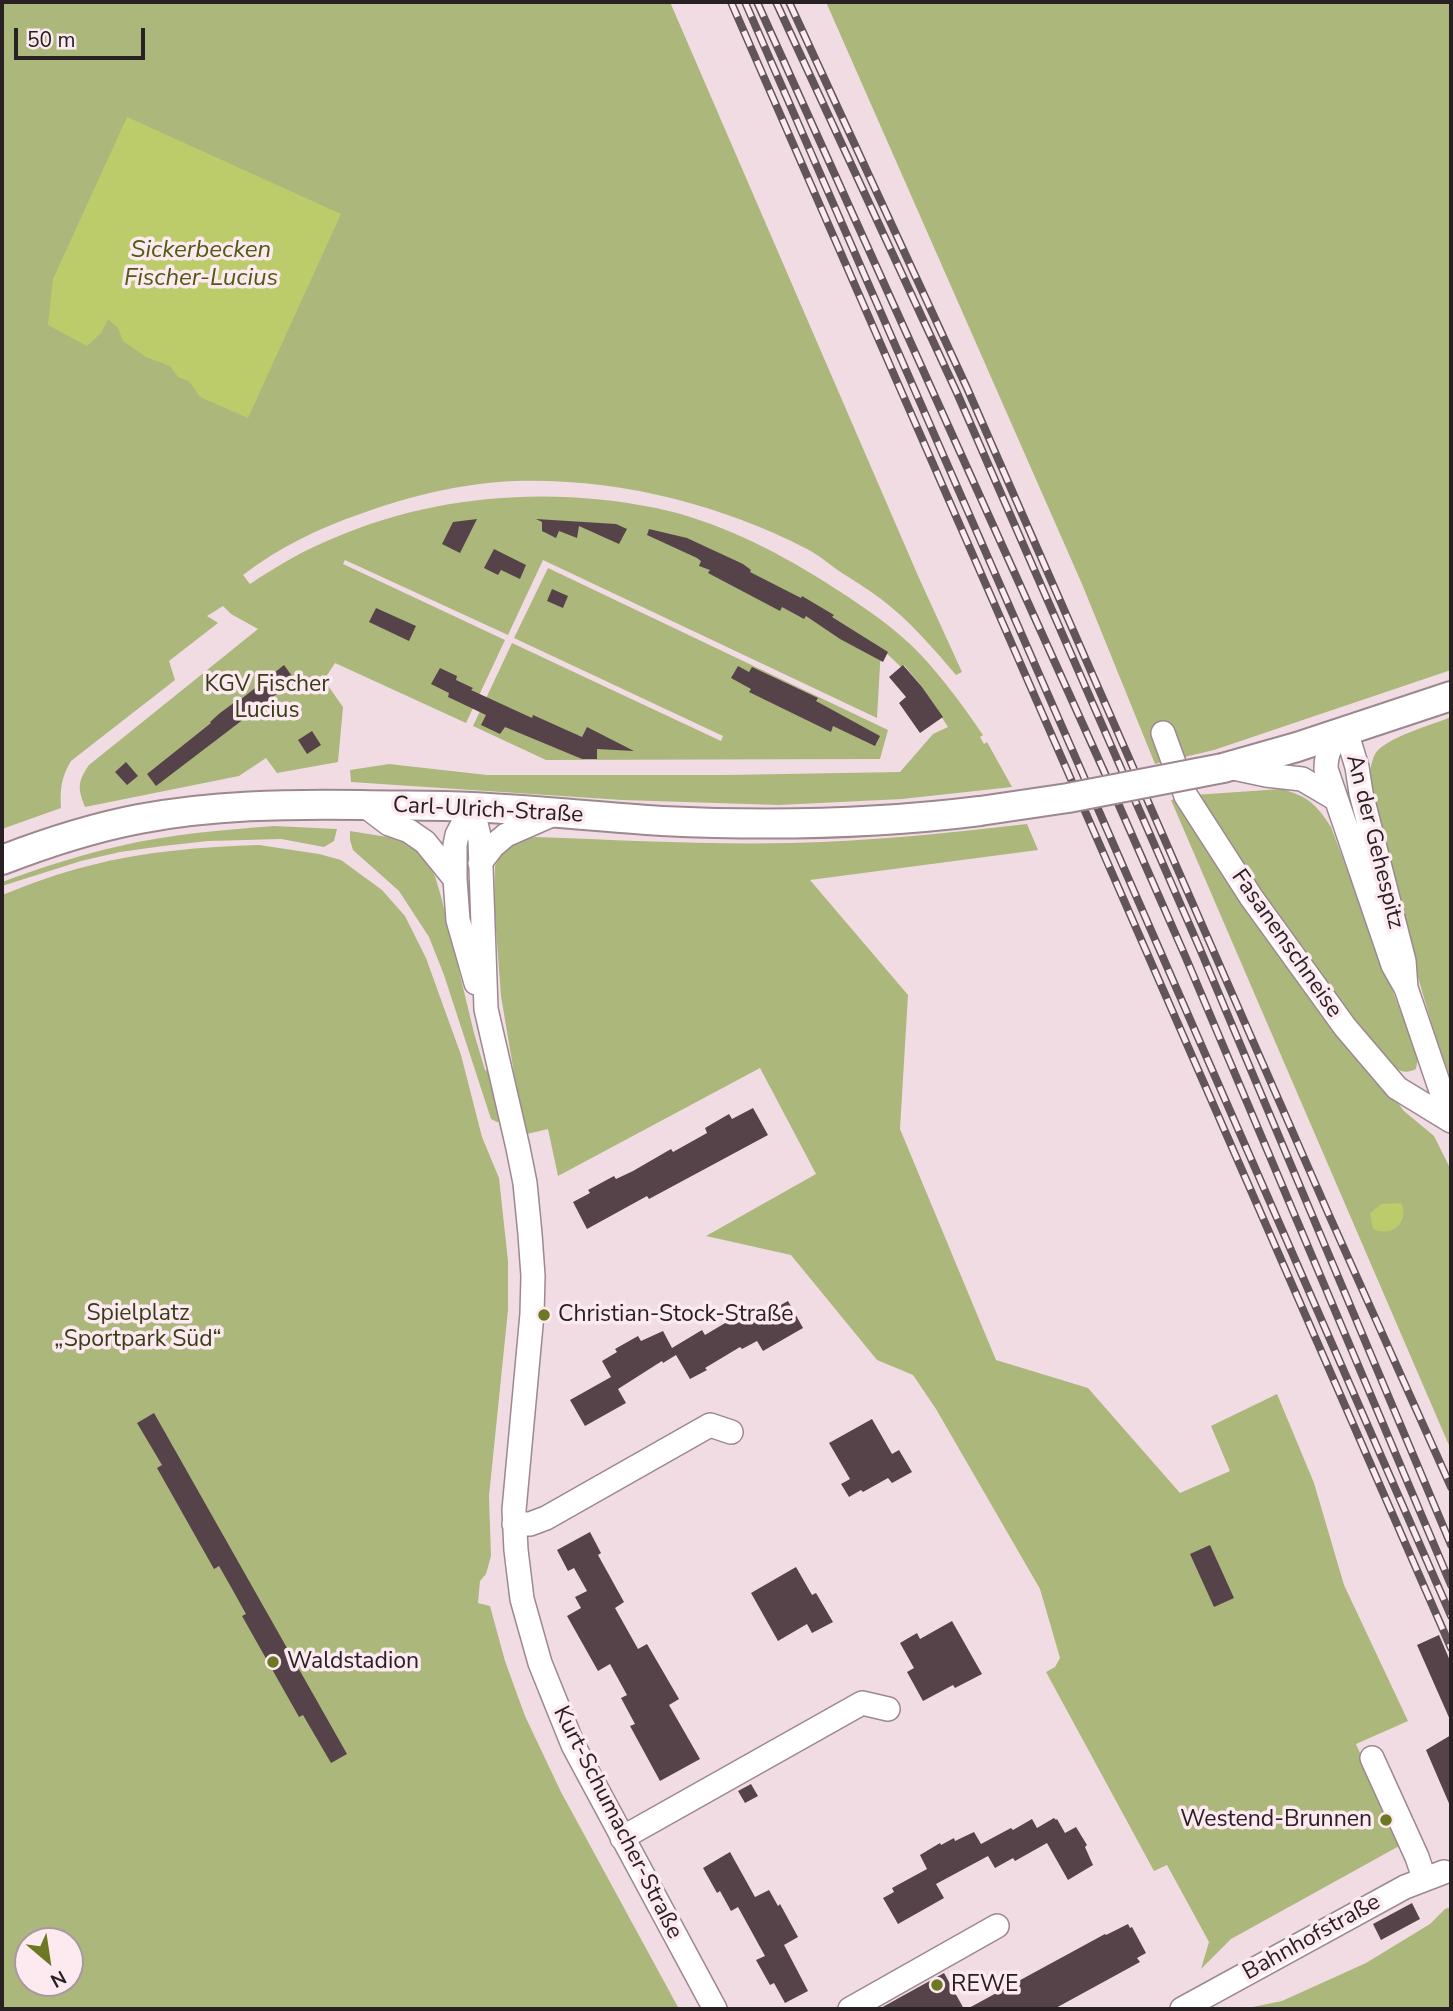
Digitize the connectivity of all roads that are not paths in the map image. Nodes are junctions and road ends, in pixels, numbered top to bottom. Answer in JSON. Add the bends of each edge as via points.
{"nodes":[{"id":1,"x":1451,"y":696,"type":"edge"},
{"id":2,"x":1346,"y":731,"type":"junction"},
{"id":3,"x":1163,"y":733,"type":"dead end"},
{"id":4,"x":1226,"y":768,"type":"junction"},
{"id":5,"x":1336,"y":799,"type":"junction"},
{"id":6,"x":362,"y":805,"type":"junction"},
{"id":7,"x":472,"y":807,"type":"junction"},
{"id":8,"x":554,"y":814,"type":"junction"},
{"id":9,"x":2,"y":860,"type":"edge"},
{"id":10,"x":480,"y":863,"type":"junction"},
{"id":11,"x":455,"y":879,"type":"junction"},
{"id":12,"x":1406,"y":988,"type":"junction"},
{"id":13,"x":486,"y":1009,"type":"junction"},
{"id":14,"x":1451,"y":1120,"type":"edge"},
{"id":15,"x":731,"y":1432,"type":"dead end"},
{"id":16,"x":514,"y":1524,"type":"junction"},
{"id":17,"x":888,"y":1709,"type":"dead end"},
{"id":18,"x":1372,"y":1758,"type":"dead end"},
{"id":19,"x":622,"y":1838,"type":"junction"},
{"id":20,"x":998,"y":1926,"type":"dead end"},
{"id":21,"x":715,"y":2009,"type":"edge"},
{"id":22,"x":850,"y":2009,"type":"edge"},
{"id":23,"x":1182,"y":2009,"type":"edge"}],
"edges":[{"from":1,"to":2,"type":"main road","name":"Carl-Ulrich-Straße"},
{"from":2,"to":4,"type":"main road","name":"Carl-Ulrich-Straße"},
{"from":2,"to":5,"type":"street","name":"An der Gehespitz","via":[[1331,744],[1326,758]]},
{"from":2,"to":12,"type":"street","name":"An der Gehespitz","via":[[1404,961]]},
{"from":3,"to":14,"type":"street","name":"Fasanenschneise","via":[[1186,796],[1251,897],[1345,1027],[1396,1088]]},
{"from":4,"to":5,"type":"street","name":"An der Gehespitz","via":[[1302,779]]},
{"from":4,"to":8,"type":"main road","name":"Carl-Ulrich-Straße","bridge":true,"via":[[980,811],[878,819],[785,823]]},
{"from":5,"to":12,"type":"street","name":"An der Gehespitz","via":[[1392,965]]},
{"from":6,"to":7,"type":"main road","name":"Carl-Ulrich-Straße"},
{"from":6,"to":9,"type":"main road","name":"Carl-Ulrich-Straße","via":[[225,807],[150,817],[81,833]]},
{"from":6,"to":11,"type":"street","via":[[425,842]]},
{"from":7,"to":8,"type":"main road","name":"Carl-Ulrich-Straße"},
{"from":7,"to":10,"type":"street","name":"Kurt-Schumacher-Straße"},
{"from":7,"to":11,"type":"street","name":"Kurt-Schumacher-Straße","via":[[457,835]]},
{"from":8,"to":10,"type":"street","via":[[506,835]]},
{"from":10,"to":13,"type":"street","name":"Kurt-Schumacher-Straße"},
{"from":11,"to":13,"type":"street","name":"Kurt-Schumacher-Straße","via":[[458,920]]},
{"from":12,"to":14,"type":"street","name":"An der Gehespitz"},
{"from":13,"to":16,"type":"street","name":"Kurt-Schumacher-Straße","via":[[518,1148],[531,1248],[532,1314]]},
{"from":15,"to":16,"type":"street","via":[[710,1425],[546,1518]]},
{"from":16,"to":19,"type":"street","name":"Kurt-Schumacher-Straße","via":[[523,1599],[540,1662],[573,1745]]},
{"from":17,"to":19,"type":"street","via":[[862,1703]]},
{"from":18,"to":23,"type":"street","name":"Bahnhofstraße","via":[[1417,1857],[1434,1875]]},
{"from":19,"to":21,"type":"street","name":"Kurt-Schumacher-Straße"},
{"from":20,"to":22,"type":"street"}]}
